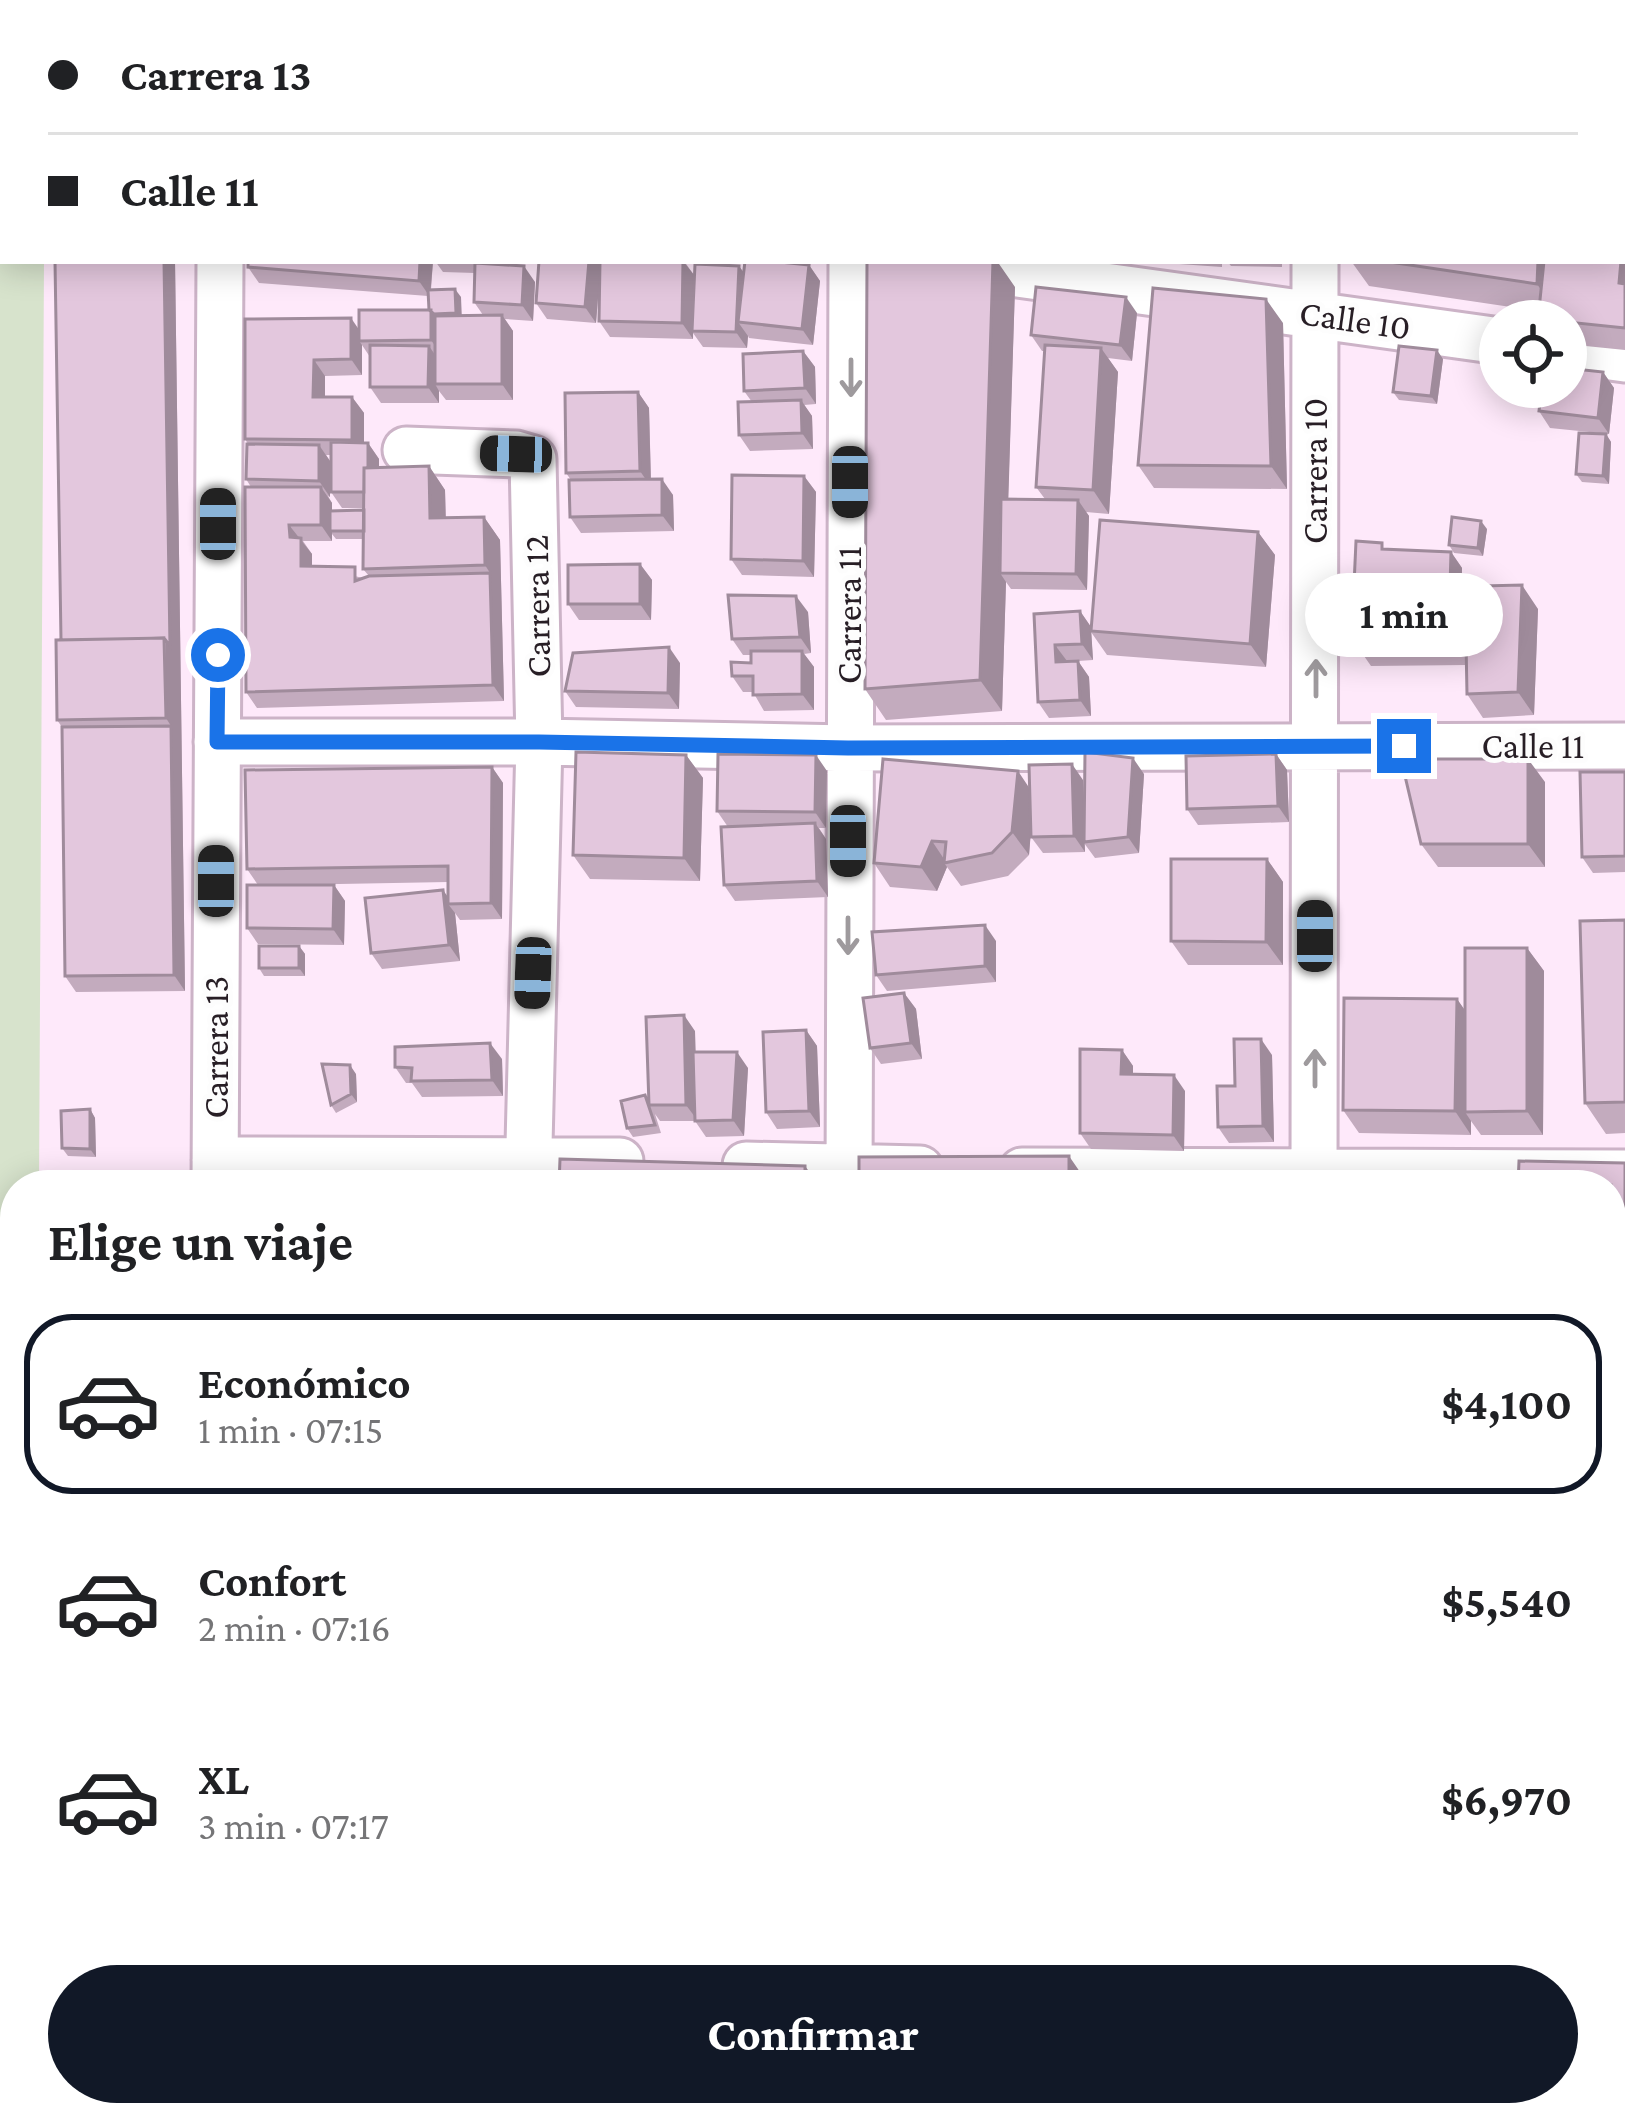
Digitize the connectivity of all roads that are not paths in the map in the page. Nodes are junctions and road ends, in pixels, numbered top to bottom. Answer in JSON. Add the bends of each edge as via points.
{"nodes":[{"id":1,"x":220,"y":264,"type":"edge"},
{"id":2,"x":852,"y":264,"type":"edge"},
{"id":3,"x":947,"y":264,"type":"edge"},
{"id":4,"x":1315,"y":264,"type":"edge"},
{"id":5,"x":1314,"y":314,"type":"junction"},
{"id":6,"x":1479,"y":338,"type":"edge"},
{"id":7,"x":1587,"y":353,"type":"edge"},
{"id":8,"x":1625,"y":359,"type":"edge"},
{"id":9,"x":406,"y":449,"type":"dead end"},
{"id":10,"x":217,"y":742,"type":"junction"},
{"id":11,"x":539,"y":742,"type":"junction"},
{"id":12,"x":1316,"y":746,"type":"junction"},
{"id":13,"x":1625,"y":746,"type":"edge"},
{"id":14,"x":848,"y":748,"type":"junction"},
{"id":15,"x":665,"y":1163,"type":"edge"},
{"id":16,"x":711,"y":1164,"type":"edge"},
{"id":17,"x":215,"y":1170,"type":"edge"},
{"id":18,"x":528,"y":1170,"type":"edge"},
{"id":19,"x":558,"y":1170,"type":"edge"},
{"id":20,"x":775,"y":1170,"type":"edge"},
{"id":21,"x":849,"y":1170,"type":"edge"},
{"id":22,"x":1314,"y":1170,"type":"edge"}],
"edges":[{"from":1,"to":10,"type":"street","name":"Carrera 13"},
{"from":2,"to":14,"type":"street","name":"Carrera 11","one_way":true},
{"from":3,"to":5,"type":"street","name":"Calle 10"},
{"from":4,"to":5,"type":"street","name":"Carrera 10"},
{"from":5,"to":6,"type":"street","name":"Calle 10"},
{"from":12,"to":5,"type":"street","name":"Carrera 10","one_way":true},
{"from":7,"to":8,"type":"street"},
{"from":9,"to":11,"type":"street","name":"Carrera 12","via":[[533,459]]},
{"from":10,"to":11,"type":"street","name":"Calle 11"},
{"from":10,"to":17,"type":"street","name":"Carrera 13"},
{"from":11,"to":14,"type":"street","name":"Calle 11"},
{"from":11,"to":18,"type":"street","name":"Carrera 12"},
{"from":12,"to":13,"type":"street","name":"Calle 11"},
{"from":12,"to":14,"type":"street","name":"Calle 11"},
{"from":22,"to":12,"type":"street","name":"Carrera 10","one_way":true},
{"from":14,"to":21,"type":"street","name":"Carrera 11","one_way":true},
{"from":15,"to":19,"type":"street"},
{"from":16,"to":20,"type":"street"}]}
